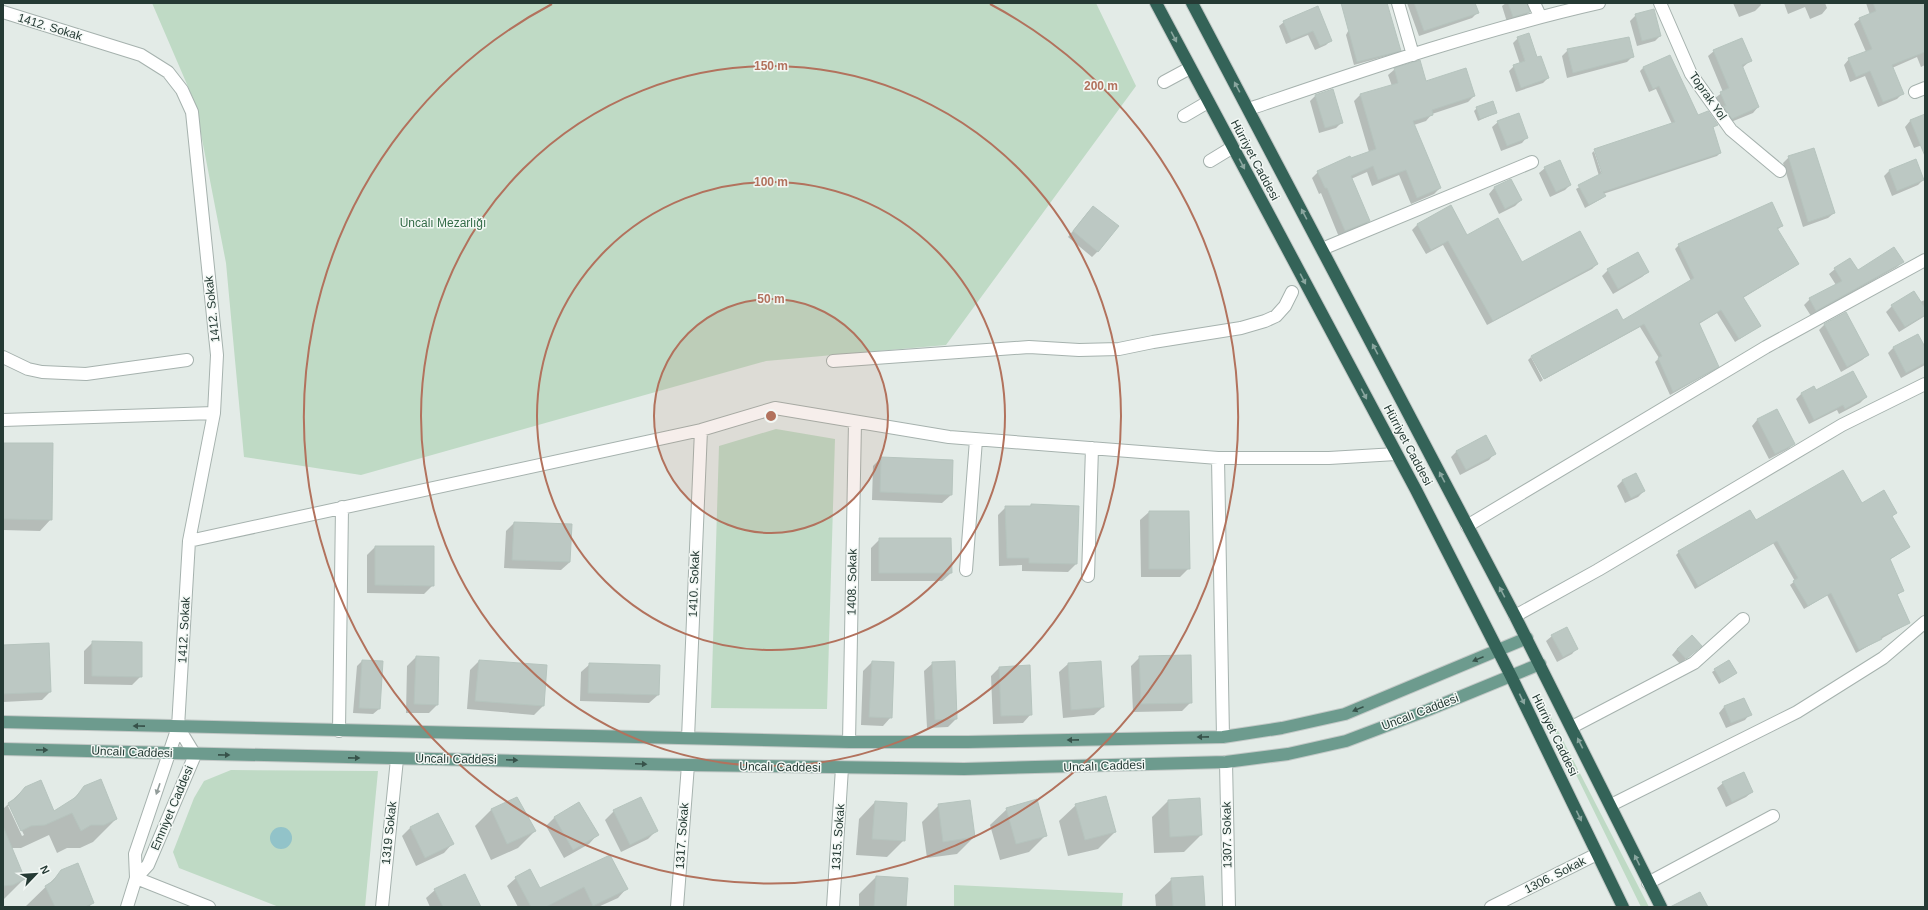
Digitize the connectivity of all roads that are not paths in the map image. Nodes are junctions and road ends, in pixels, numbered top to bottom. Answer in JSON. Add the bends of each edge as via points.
{"nodes":[{"id":1,"x":1156,"y":3,"type":"edge"},
{"id":2,"x":1192,"y":3,"type":"edge"},
{"id":3,"x":1398,"y":3,"type":"edge"},
{"id":4,"x":1534,"y":3,"type":"edge"},
{"id":5,"x":1599,"y":3,"type":"edge"},
{"id":6,"x":1660,"y":3,"type":"edge"},
{"id":7,"x":3,"y":12,"type":"edge"},
{"id":8,"x":1540,"y":16,"type":"junction"},
{"id":9,"x":1413,"y":55,"type":"junction"},
{"id":10,"x":1190,"y":68,"type":"junction"},
{"id":11,"x":1164,"y":82,"type":"dead end"},
{"id":12,"x":1208,"y":102,"type":"junction"},
{"id":13,"x":1249,"y":109,"type":"junction"},
{"id":14,"x":1184,"y":116,"type":"dead end"},
{"id":15,"x":1233,"y":147,"type":"junction"},
{"id":16,"x":1210,"y":161,"type":"dead end"},
{"id":17,"x":1532,"y":162,"type":"dead end"},
{"id":18,"x":1780,"y":171,"type":"dead end"},
{"id":19,"x":1322,"y":249,"type":"junction"},
{"id":20,"x":1925,"y":260,"type":"edge"},
{"id":21,"x":1292,"y":292,"type":"dead end"},
{"id":22,"x":3,"y":357,"type":"edge"},
{"id":23,"x":187,"y":360,"type":"dead end"},
{"id":24,"x":833,"y":361,"type":"dead end"},
{"id":25,"x":1925,"y":384,"type":"edge"},
{"id":26,"x":214,"y":413,"type":"junction"},
{"id":27,"x":3,"y":420,"type":"edge"},
{"id":28,"x":855,"y":422,"type":"junction"},
{"id":29,"x":700,"y":430,"type":"junction"},
{"id":30,"x":976,"y":440,"type":"junction"},
{"id":31,"x":1092,"y":448,"type":"junction"},
{"id":32,"x":1396,"y":454,"type":"junction"},
{"id":33,"x":1218,"y":458,"type":"junction"},
{"id":34,"x":342,"y":507,"type":"junction"},
{"id":35,"x":1467,"y":526,"type":"junction"},
{"id":36,"x":189,"y":541,"type":"junction"},
{"id":37,"x":966,"y":570,"type":"dead end"},
{"id":38,"x":1088,"y":576,"type":"dead end"},
{"id":39,"x":1515,"y":616,"type":"junction"},
{"id":40,"x":1743,"y":619,"type":"dead end"},
{"id":41,"x":1925,"y":622,"type":"edge"},
{"id":42,"x":1527,"y":638,"type":"junction"},
{"id":43,"x":1498,"y":651,"type":"junction"},
{"id":44,"x":1540,"y":664,"type":"junction"},
{"id":45,"x":1511,"y":676,"type":"junction"},
{"id":46,"x":3,"y":722,"type":"edge"},
{"id":47,"x":178,"y":727,"type":"junction"},
{"id":48,"x":1572,"y":727,"type":"junction"},
{"id":49,"x":339,"y":731,"type":"junction"},
{"id":50,"x":1222,"y":737,"type":"junction"},
{"id":51,"x":688,"y":738,"type":"junction"},
{"id":52,"x":849,"y":742,"type":"junction"},
{"id":53,"x":3,"y":749,"type":"edge"},
{"id":54,"x":171,"y":752,"type":"junction"},
{"id":55,"x":195,"y":755,"type":"junction"},
{"id":56,"x":397,"y":759,"type":"junction"},
{"id":57,"x":1226,"y":762,"type":"junction"},
{"id":58,"x":688,"y":765,"type":"junction"},
{"id":59,"x":842,"y":768,"type":"junction"},
{"id":60,"x":1611,"y":805,"type":"junction"},
{"id":61,"x":1773,"y":816,"type":"dead end"},
{"id":62,"x":1597,"y":854,"type":"junction"},
{"id":63,"x":136,"y":878,"type":"junction"},
{"id":64,"x":1648,"y":883,"type":"junction"},
{"id":65,"x":127,"y":907,"type":"edge"},
{"id":66,"x":209,"y":907,"type":"edge"},
{"id":67,"x":382,"y":907,"type":"edge"},
{"id":68,"x":677,"y":907,"type":"edge"},
{"id":69,"x":833,"y":907,"type":"edge"},
{"id":70,"x":1229,"y":907,"type":"edge"},
{"id":71,"x":1491,"y":907,"type":"edge"},
{"id":72,"x":1623,"y":907,"type":"edge"},
{"id":73,"x":1661,"y":907,"type":"edge"}],
"edges":[{"from":1,"to":10,"type":"highway","name":"Hürriyet Caddesi","one_way":true},
{"from":13,"to":2,"type":"highway","name":"Hürriyet Caddesi","one_way":true},
{"from":3,"to":9,"type":"street"},
{"from":4,"to":8,"type":"street"},
{"from":5,"to":8,"type":"street"},
{"from":6,"to":18,"type":"street","name":"Toprak Yol","via":[[1691,74],[1731,130]]},
{"from":7,"to":26,"type":"street","name":"1412. Sokak","via":[[141,55],[168,72],[182,90],[192,112],[217,355]]},
{"from":8,"to":9,"type":"street"},
{"from":9,"to":13,"type":"street"},
{"from":10,"to":11,"type":"street"},
{"from":10,"to":12,"type":"highway","name":"Hürriyet Caddesi"},
{"from":12,"to":14,"type":"street"},
{"from":12,"to":15,"type":"highway","name":"Hürriyet Caddesi"},
{"from":19,"to":13,"type":"highway","name":"Hürriyet Caddesi","one_way":true},
{"from":15,"to":16,"type":"street"},
{"from":15,"to":32,"type":"highway","name":"Hürriyet Caddesi","one_way":true},
{"from":17,"to":19,"type":"street"},
{"from":35,"to":19,"type":"highway","name":"Hürriyet Caddesi","one_way":true},
{"from":20,"to":35,"type":"street","via":[[1766,347]]},
{"from":21,"to":24,"type":"street","via":[[1276,316],[1265,322],[1119,349],[1079,350],[1029,346]]},
{"from":22,"to":23,"type":"street","via":[[28,369],[42,372],[86,374]]},
{"from":25,"to":39,"type":"street","via":[[1842,425],[1598,570]]},
{"from":26,"to":27,"type":"street"},
{"from":26,"to":36,"type":"street","name":"1412. Sokak"},
{"from":28,"to":29,"type":"street","via":[[775,408]]},
{"from":28,"to":30,"type":"street"},
{"from":28,"to":52,"type":"street","name":"1408. Sokak"},
{"from":29,"to":34,"type":"street"},
{"from":29,"to":51,"type":"street","name":"1410. Sokak"},
{"from":30,"to":31,"type":"street"},
{"from":30,"to":37,"type":"street"},
{"from":31,"to":33,"type":"street"},
{"from":31,"to":38,"type":"street"},
{"from":32,"to":33,"type":"street","via":[[1329,458]]},
{"from":32,"to":43,"type":"highway","name":"Hürriyet Caddesi"},
{"from":33,"to":50,"type":"street"},
{"from":34,"to":36,"type":"street"},
{"from":34,"to":49,"type":"street"},
{"from":39,"to":35,"type":"highway","name":"Hürriyet Caddesi","one_way":true},
{"from":36,"to":47,"type":"street","name":"1412. Sokak"},
{"from":39,"to":42,"type":"highway","name":"Hürriyet Caddesi"},
{"from":40,"to":48,"type":"street","via":[[1694,663]]},
{"from":41,"to":60,"type":"street","via":[[1883,658],[1797,712]]},
{"from":42,"to":43,"type":"main road"},
{"from":42,"to":44,"type":"highway","name":"Hürriyet Caddesi"},
{"from":43,"to":45,"type":"highway","name":"Hürriyet Caddesi"},
{"from":43,"to":50,"type":"main road","one_way":true,"via":[[1345,714],[1282,728]]},
{"from":44,"to":45,"type":"main road","name":"Uncalı Caddesi"},
{"from":44,"to":48,"type":"highway","name":"Hürriyet Caddesi"},
{"from":45,"to":57,"type":"main road","name":"Uncalı Caddesi","via":[[1346,741],[1288,754]]},
{"from":45,"to":62,"type":"highway","name":"Hürriyet Caddesi","one_way":true},
{"from":47,"to":46,"type":"main road","one_way":true},
{"from":47,"to":49,"type":"main road"},
{"from":47,"to":54,"type":"street","name":"Emniyet Caddesi"},
{"from":47,"to":55,"type":"street","name":"Emniyet Caddesi"},
{"from":60,"to":48,"type":"highway","name":"Hürriyet Caddesi","one_way":true},
{"from":49,"to":51,"type":"main road"},
{"from":50,"to":52,"type":"main road","one_way":true},
{"from":51,"to":52,"type":"main road"},
{"from":53,"to":54,"type":"main road","name":"Uncalı Caddesi","one_way":true},
{"from":54,"to":55,"type":"main road","name":"Uncalı Caddesi"},
{"from":54,"to":63,"type":"street","name":"Emniyet Caddesi","one_way":true,"via":[[136,854]]},
{"from":55,"to":56,"type":"main road","name":"Uncalı Caddesi","one_way":true},
{"from":55,"to":63,"type":"street","name":"Emniyet Caddesi","via":[[148,865]]},
{"from":56,"to":58,"type":"main road","name":"Uncalı Caddesi","one_way":true},
{"from":56,"to":67,"type":"street","name":"1319 Sokak"},
{"from":57,"to":59,"type":"main road","name":"Uncalı Caddesi","via":[[964,769]]},
{"from":57,"to":70,"type":"street","name":"1307. Sokak"},
{"from":58,"to":59,"type":"main road","name":"Uncalı Caddesi"},
{"from":58,"to":68,"type":"street","name":"1317. Sokak"},
{"from":59,"to":69,"type":"street","name":"1315. Sokak"},
{"from":64,"to":60,"type":"highway","name":"Hürriyet Caddesi","one_way":true},
{"from":61,"to":64,"type":"street"},
{"from":62,"to":71,"type":"street","name":"1306. Sokak"},
{"from":62,"to":72,"type":"highway","name":"Hürriyet Caddesi"},
{"from":63,"to":65,"type":"street","name":"Emniyet Caddesi"},
{"from":63,"to":66,"type":"street"},
{"from":64,"to":73,"type":"highway","name":"Hürriyet Caddesi"}]}
